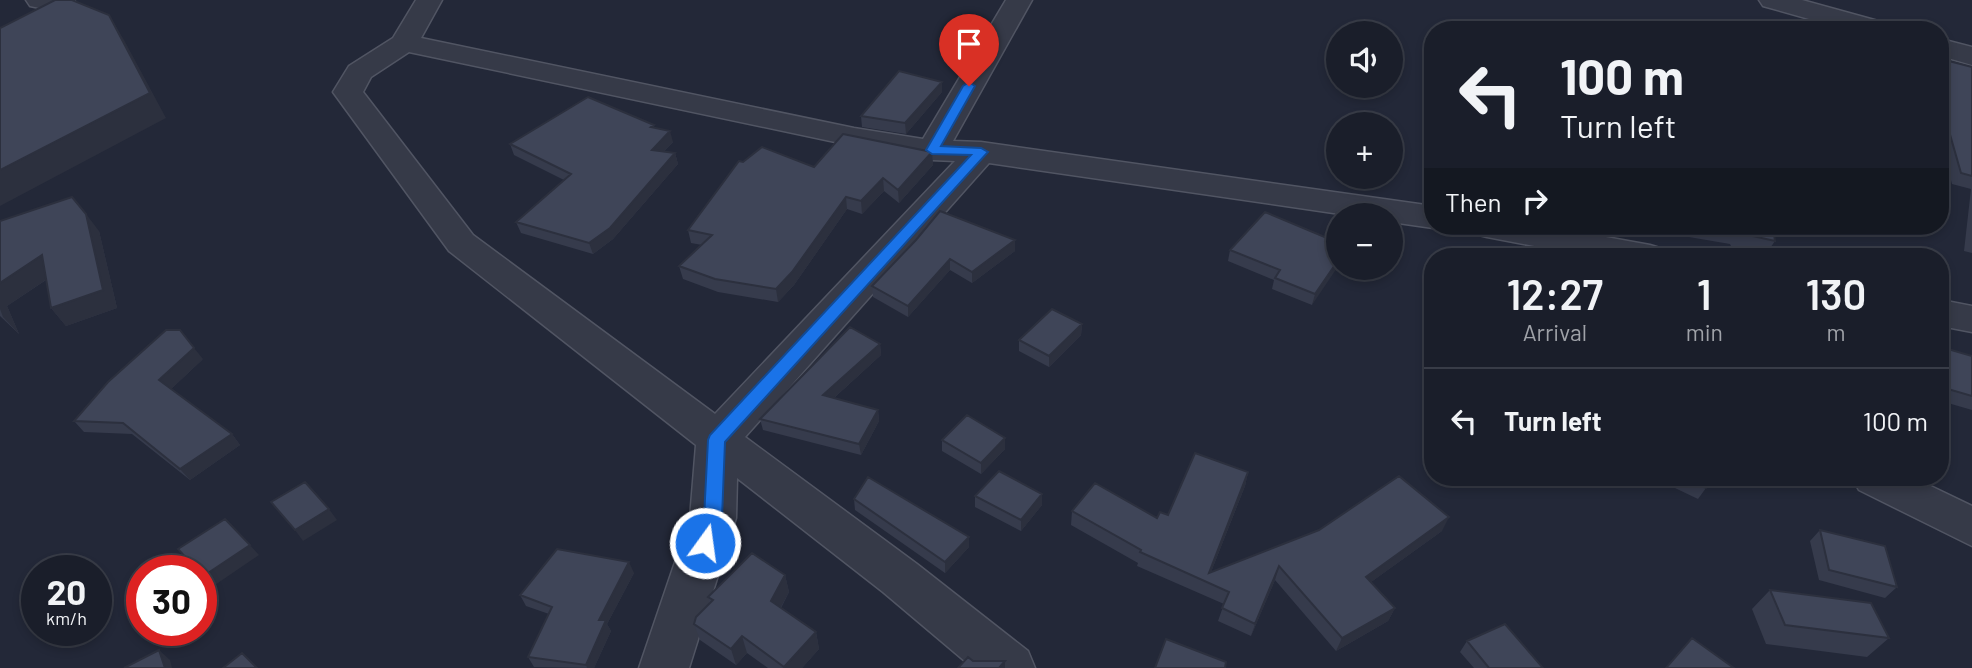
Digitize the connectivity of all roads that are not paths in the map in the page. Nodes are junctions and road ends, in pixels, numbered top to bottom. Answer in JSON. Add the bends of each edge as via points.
{"nodes":[{"id":1,"x":429,"y":0,"type":"edge"},
{"id":2,"x":1019,"y":0,"type":"edge"},
{"id":3,"x":1772,"y":0,"type":"edge"},
{"id":4,"x":1846,"y":21,"type":"edge"},
{"id":5,"x":404,"y":43,"type":"junction"},
{"id":6,"x":1949,"y":49,"type":"edge"},
{"id":7,"x":1972,"y":56,"type":"edge"},
{"id":8,"x":932,"y":150,"type":"junction"},
{"id":9,"x":981,"y":152,"type":"junction"},
{"id":10,"x":1424,"y":216,"type":"edge"},
{"id":11,"x":1492,"y":235,"type":"edge"},
{"id":12,"x":1534,"y":235,"type":"edge"},
{"id":13,"x":1510,"y":248,"type":"edge"},
{"id":14,"x":1603,"y":248,"type":"edge"},
{"id":15,"x":1949,"y":315,"type":"edge"},
{"id":16,"x":1972,"y":319,"type":"edge"},
{"id":17,"x":717,"y":440,"type":"junction"},
{"id":18,"x":1890,"y":486,"type":"edge"},
{"id":19,"x":1972,"y":527,"type":"edge"},
{"id":20,"x":664,"y":668,"type":"edge"},
{"id":21,"x":1010,"y":668,"type":"edge"}],
"edges":[{"from":1,"to":5,"type":"street"},
{"from":2,"to":8,"type":"street"},
{"from":3,"to":4,"type":"street"},
{"from":5,"to":8,"type":"street"},
{"from":5,"to":17,"type":"street","via":[[359,72],[348,92],[461,243]]},
{"from":6,"to":7,"type":"street"},
{"from":8,"to":9,"type":"street"},
{"from":9,"to":10,"type":"street"},
{"from":9,"to":17,"type":"street"},
{"from":11,"to":13,"type":"street"},
{"from":12,"to":14,"type":"street"},
{"from":15,"to":16,"type":"street"},
{"from":17,"to":20,"type":"street","via":[[713,518]]},
{"from":17,"to":21,"type":"street"},
{"from":18,"to":19,"type":"street"}]}
